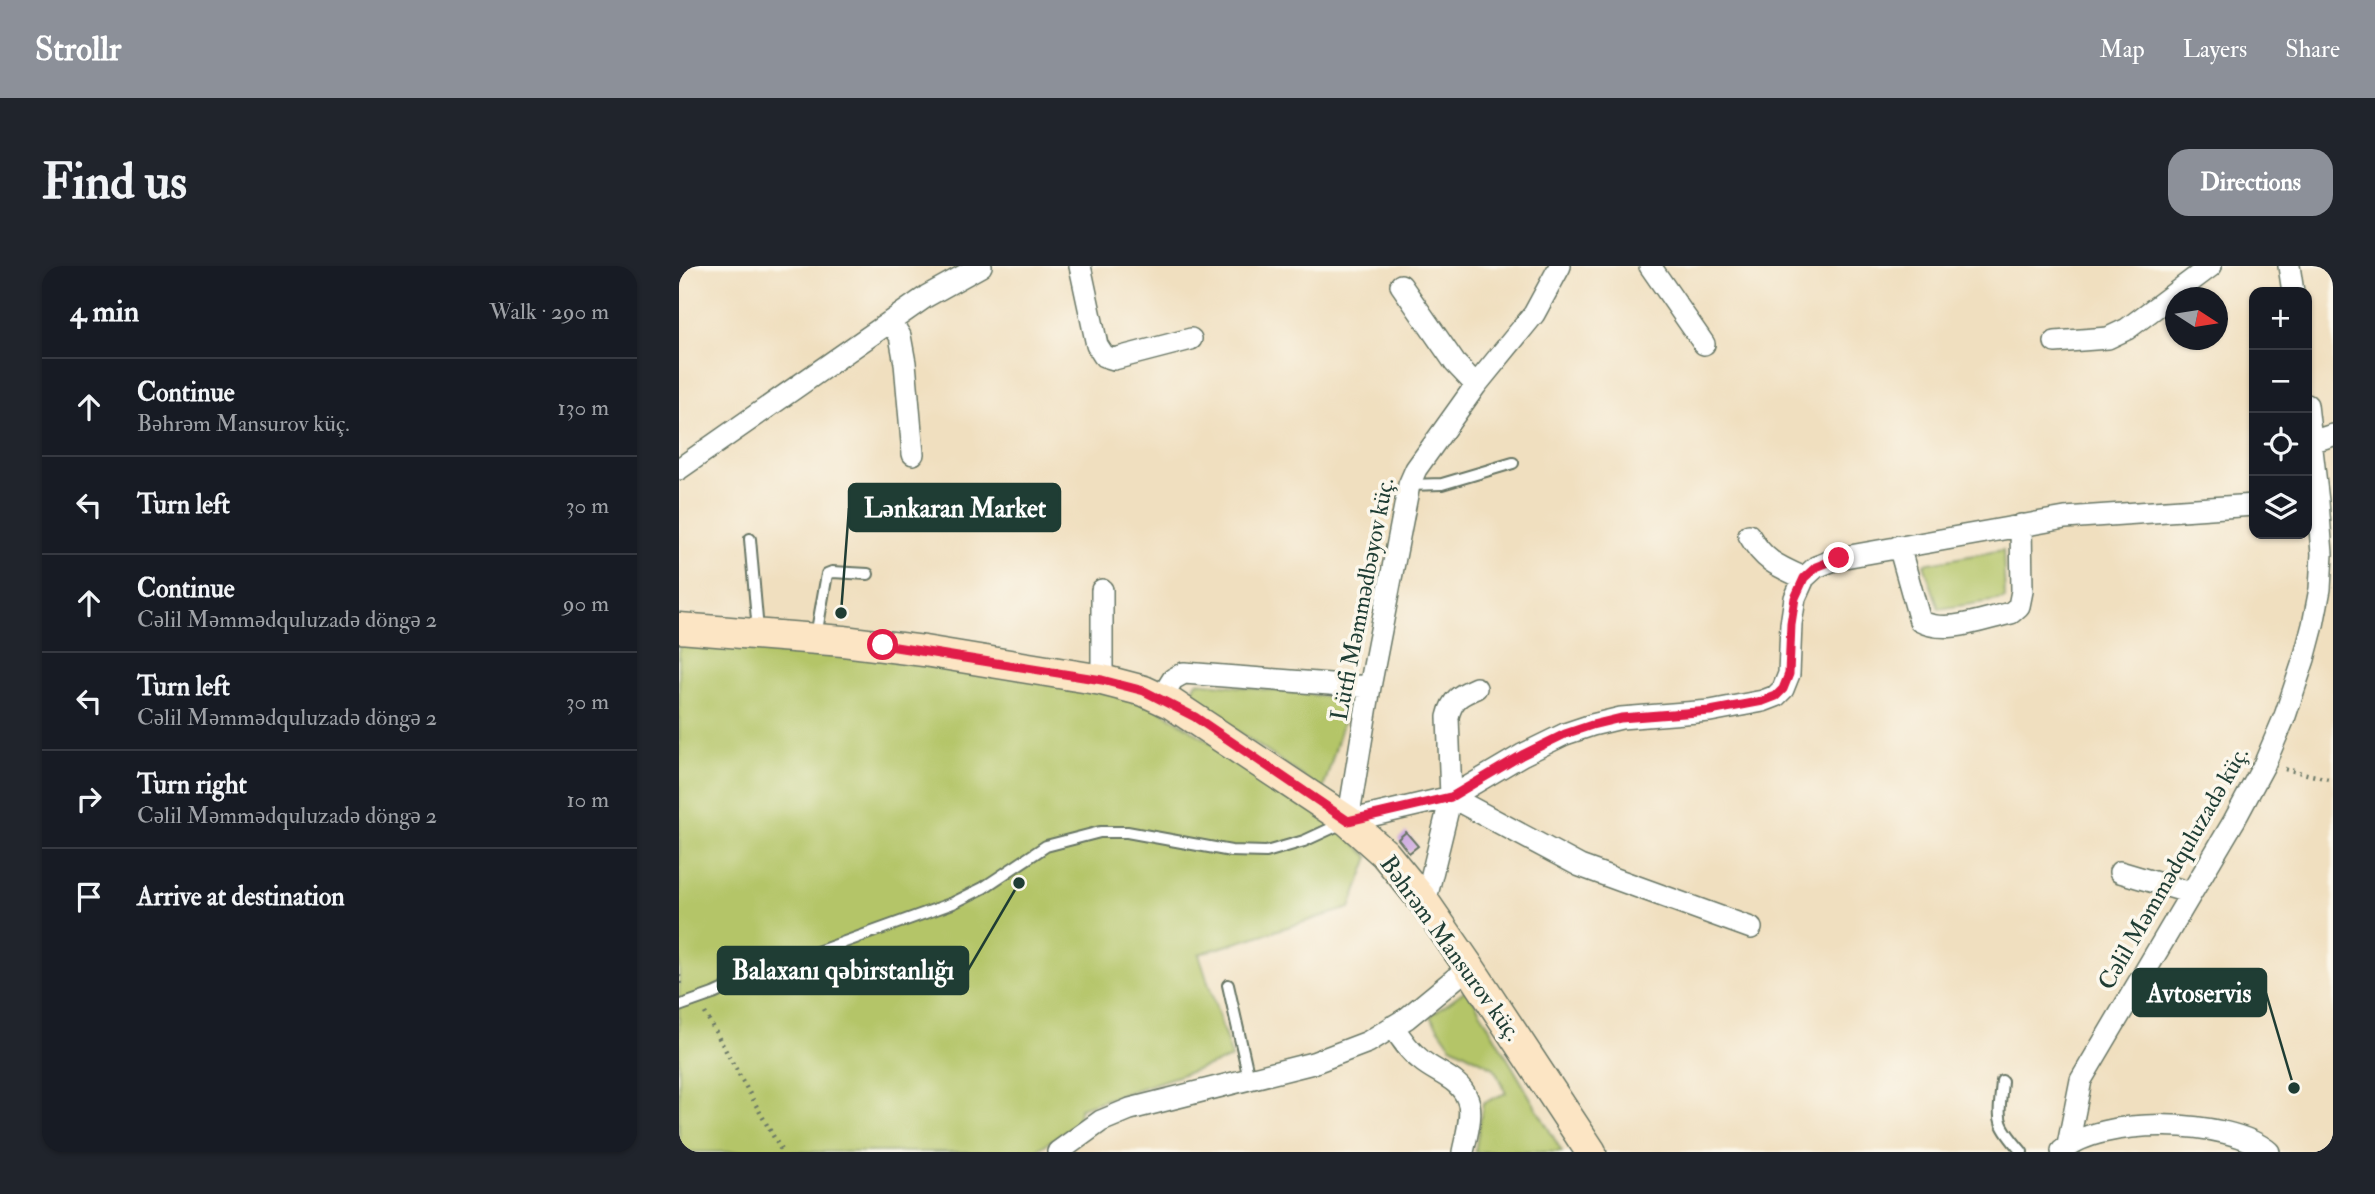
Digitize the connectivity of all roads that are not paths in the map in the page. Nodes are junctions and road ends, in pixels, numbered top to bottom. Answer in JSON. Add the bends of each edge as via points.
{"nodes":[{"id":1,"x":981,"y":266,"type":"edge"},
{"id":2,"x":1080,"y":266,"type":"edge"},
{"id":3,"x":1560,"y":266,"type":"edge"},
{"id":4,"x":1650,"y":266,"type":"edge"},
{"id":5,"x":2211,"y":266,"type":"edge"},
{"id":6,"x":2289,"y":266,"type":"edge"},
{"id":7,"x":1401,"y":285,"type":"dead end"},
{"id":8,"x":2292,"y":287,"type":"edge"},
{"id":9,"x":891,"y":322,"type":"junction"},
{"id":10,"x":1191,"y":340,"type":"dead end"},
{"id":11,"x":2055,"y":342,"type":"dead end"},
{"id":12,"x":1704,"y":344,"type":"dead end"},
{"id":13,"x":1476,"y":385,"type":"junction"},
{"id":14,"x":2333,"y":435,"type":"edge"},
{"id":15,"x":2312,"y":442,"type":"edge"},
{"id":16,"x":913,"y":454,"type":"dead end"},
{"id":17,"x":1513,"y":463,"type":"dead end"},
{"id":18,"x":679,"y":469,"type":"edge"},
{"id":19,"x":2312,"y":472,"type":"edge"},
{"id":20,"x":1409,"y":485,"type":"junction"},
{"id":21,"x":2313,"y":502,"type":"edge"},
{"id":22,"x":2249,"y":505,"type":"edge"},
{"id":23,"x":2021,"y":525,"type":"junction"},
{"id":24,"x":1749,"y":535,"type":"dead end"},
{"id":25,"x":750,"y":539,"type":"dead end"},
{"id":26,"x":1899,"y":546,"type":"junction"},
{"id":27,"x":868,"y":574,"type":"dead end"},
{"id":28,"x":1804,"y":578,"type":"junction"},
{"id":29,"x":1102,"y":590,"type":"dead end"},
{"id":30,"x":679,"y":628,"type":"edge"},
{"id":31,"x":758,"y":634,"type":"junction"},
{"id":32,"x":815,"y":639,"type":"junction"},
{"id":33,"x":1102,"y":680,"type":"junction"},
{"id":34,"x":1370,"y":687,"type":"junction"},
{"id":35,"x":1476,"y":688,"type":"dead end"},
{"id":36,"x":1161,"y":698,"type":"junction"},
{"id":37,"x":1451,"y":797,"type":"junction"},
{"id":38,"x":1348,"y":821,"type":"junction"},
{"id":39,"x":2120,"y":873,"type":"dead end"},
{"id":40,"x":2191,"y":893,"type":"junction"},
{"id":41,"x":1425,"y":903,"type":"junction"},
{"id":42,"x":1751,"y":928,"type":"dead end"},
{"id":43,"x":1469,"y":967,"type":"junction"},
{"id":44,"x":1228,"y":985,"type":"dead end"},
{"id":45,"x":679,"y":1006,"type":"edge"},
{"id":46,"x":1393,"y":1026,"type":"junction"},
{"id":47,"x":1249,"y":1078,"type":"junction"},
{"id":48,"x":2002,"y":1081,"type":"dead end"},
{"id":49,"x":2064,"y":1148,"type":"edge"},
{"id":50,"x":1058,"y":1152,"type":"edge"},
{"id":51,"x":1463,"y":1152,"type":"edge"},
{"id":52,"x":1591,"y":1152,"type":"edge"},
{"id":53,"x":2022,"y":1152,"type":"edge"},
{"id":54,"x":2269,"y":1152,"type":"edge"}],
"edges":[{"from":1,"to":9,"type":"street"},
{"from":2,"to":10,"type":"street","via":[[1097,345],[1104,356],[1114,359]]},
{"from":3,"to":13,"type":"street","name":"Lütfi Məmmədbəyov küç.","via":[[1534,314]]},
{"from":4,"to":12,"type":"street"},
{"from":5,"to":11,"type":"street","via":[[2127,329],[2108,338]]},
{"from":6,"to":8,"type":"street"},
{"from":7,"to":13,"type":"street","via":[[1455,363]]},
{"from":9,"to":16,"type":"street","via":[[900,336],[905,363]]},
{"from":9,"to":18,"type":"street"},
{"from":13,"to":20,"type":"street","name":"Lütfi Məmmədbəyov küç.","via":[[1416,468]]},
{"from":14,"to":15,"type":"street"},
{"from":17,"to":20,"type":"lane","via":[[1442,484]]},
{"from":19,"to":21,"type":"street","name":"Cəlil Məmmədquluzadə küç."},
{"from":20,"to":34,"type":"street","name":"Lütfi Məmmədbəyov küç."},
{"from":21,"to":40,"type":"street","name":"Cəlil Məmmədquluzadə küç.","via":[[2322,554],[2320,589],[2285,716],[2264,765]]},
{"from":22,"to":23,"type":"street"},
{"from":23,"to":26,"type":"street"},
{"from":23,"to":26,"type":"street","via":[[2019,606],[2011,613],[1946,627],[1920,621]]},
{"from":24,"to":28,"type":"street","via":[[1758,552],[1773,565]]},
{"from":25,"to":31,"type":"lane"},
{"from":26,"to":28,"type":"street","via":[[1839,558],[1816,567]]},
{"from":27,"to":32,"type":"lane","via":[[827,574]]},
{"from":28,"to":37,"type":"street","via":[[1795,598],[1789,674],[1776,696],[1710,711],[1621,718],[1592,725],[1522,755]]},
{"from":29,"to":33,"type":"street"},
{"from":30,"to":31,"type":"street","name":"Bəhrəm Mansurov küç."},
{"from":31,"to":32,"type":"street","name":"Bəhrəm Mansurov küç."},
{"from":32,"to":33,"type":"street","name":"Bəhrəm Mansurov küç.","via":[[924,651]]},
{"from":33,"to":36,"type":"street","name":"Bəhrəm Mansurov küç."},
{"from":34,"to":36,"type":"street","via":[[1184,673],[1173,679]]},
{"from":34,"to":38,"type":"street","name":"Lütfi Məmmədbəyov küç."},
{"from":35,"to":37,"type":"street","via":[[1456,697],[1450,706]]},
{"from":36,"to":38,"type":"street","name":"Bəhrəm Mansurov küç."},
{"from":37,"to":38,"type":"street"},
{"from":37,"to":41,"type":"street"},
{"from":37,"to":42,"type":"street","via":[[1580,866]]},
{"from":38,"to":41,"type":"street","name":"Bəhrəm Mansurov küç.","via":[[1377,846]]},
{"from":38,"to":45,"type":"lane","via":[[1266,852],[1231,851],[1127,832],[1100,832],[1046,846],[953,903]]},
{"from":39,"to":40,"type":"street"},
{"from":40,"to":49,"type":"street","name":"Cəlil Məmmədquluzadə küç.","via":[[2081,1080]]},
{"from":41,"to":43,"type":"street","name":"Bəhrəm Mansurov küç."},
{"from":43,"to":46,"type":"street"},
{"from":43,"to":52,"type":"street","name":"Bəhrəm Mansurov küç."},
{"from":44,"to":47,"type":"lane"},
{"from":46,"to":47,"type":"street","via":[[1342,1053]]},
{"from":46,"to":51,"type":"street","via":[[1422,1062],[1457,1083],[1468,1099]]},
{"from":47,"to":50,"type":"street","via":[[1130,1109],[1101,1121]]},
{"from":48,"to":53,"type":"lane","via":[[1999,1121]]},
{"from":49,"to":54,"type":"street","via":[[2113,1130],[2188,1125],[2241,1136]]}]}
